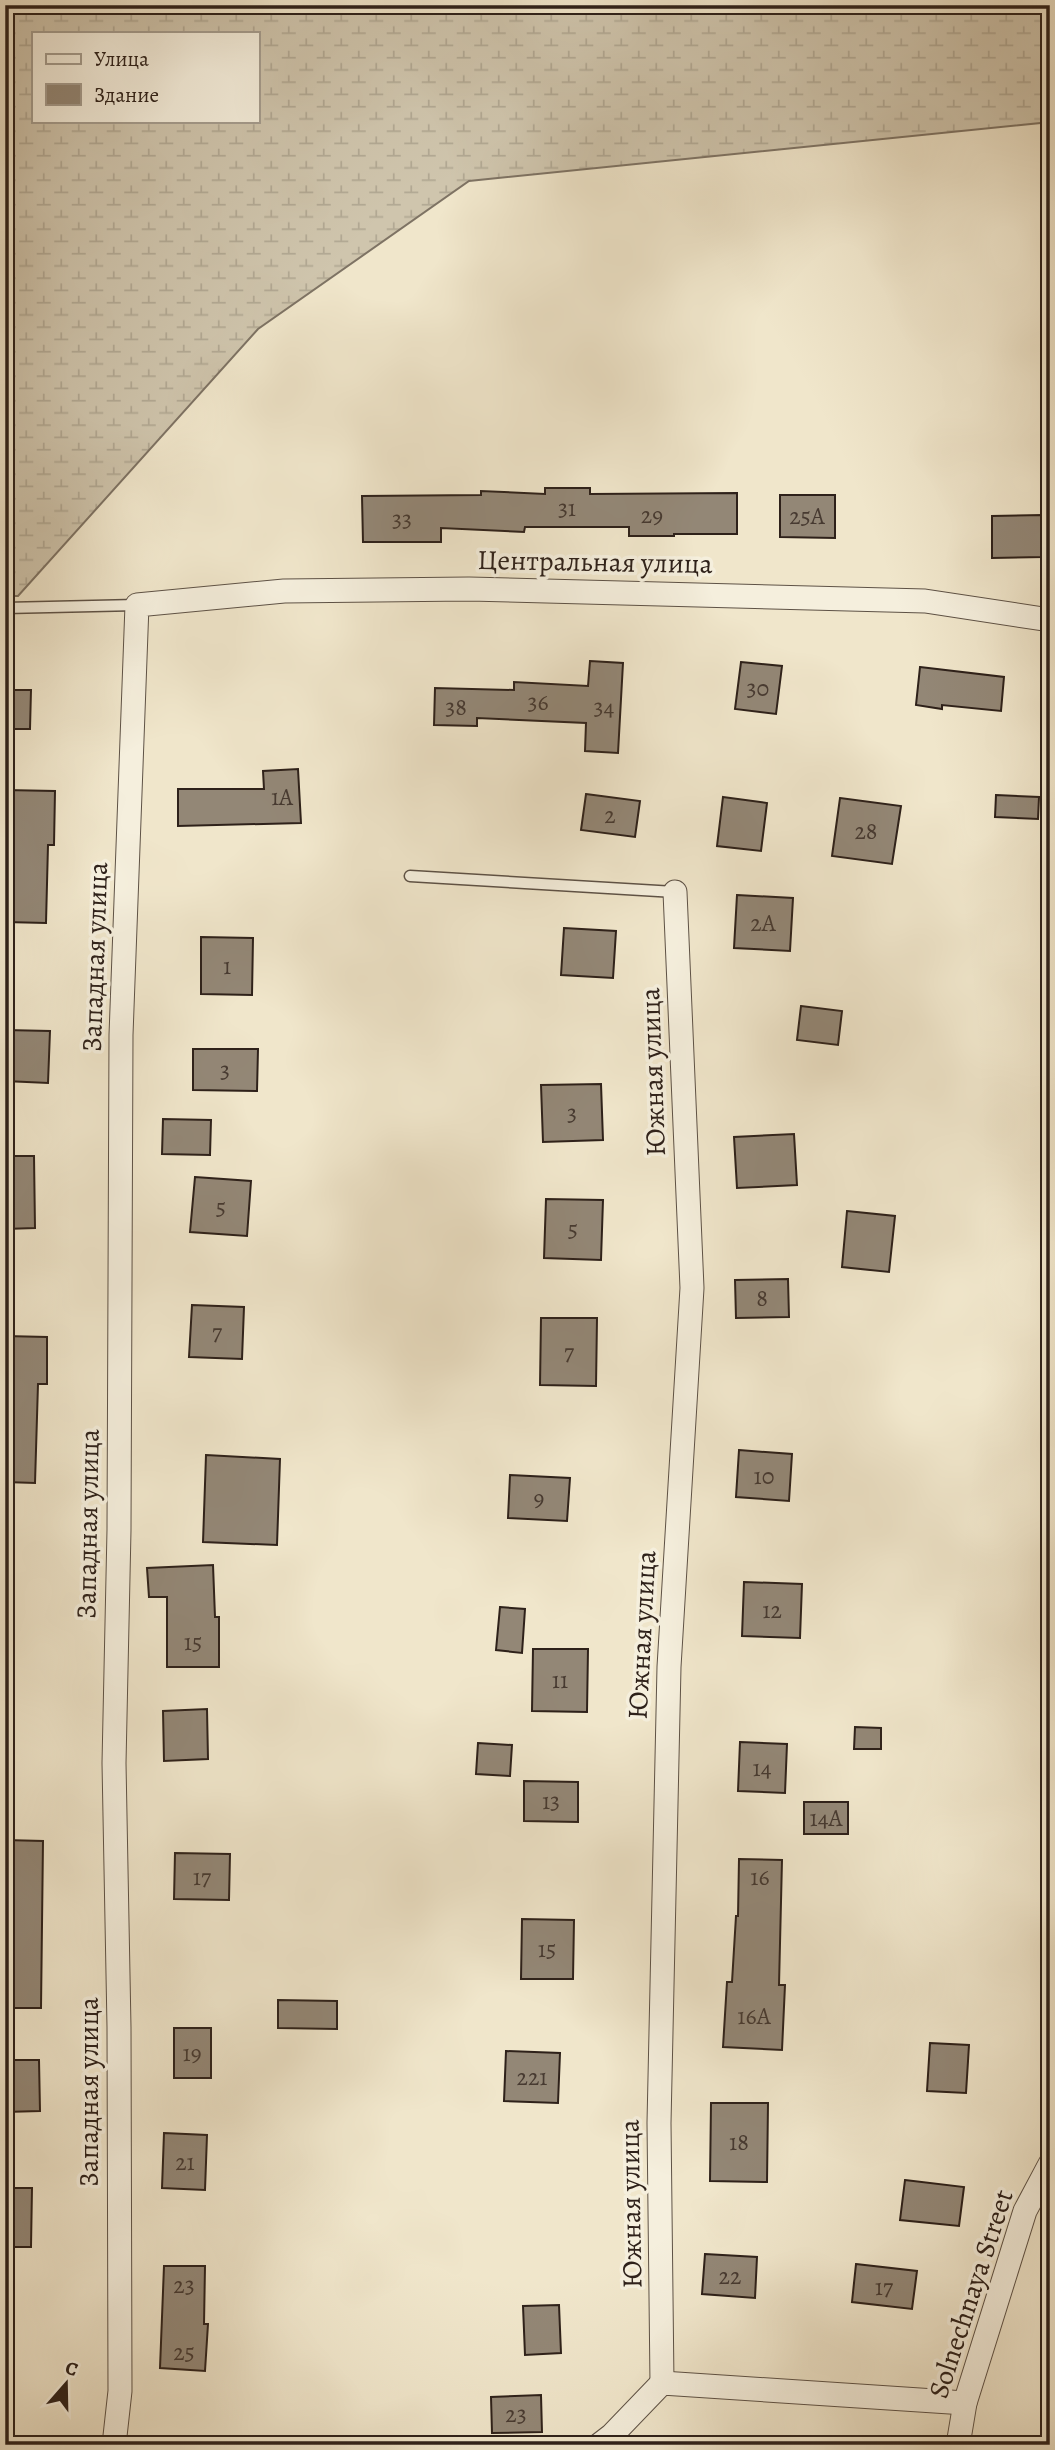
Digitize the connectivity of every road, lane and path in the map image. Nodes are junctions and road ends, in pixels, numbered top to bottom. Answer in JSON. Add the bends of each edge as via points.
{"nodes":[{"id":1,"x":137,"y":605,"type":"junction"},
{"id":2,"x":5,"y":608,"type":"edge"},
{"id":3,"x":1050,"y":620,"type":"edge"},
{"id":4,"x":410,"y":876,"type":"dead end"},
{"id":5,"x":675,"y":892,"type":"joint"},
{"id":6,"x":1050,"y":2164,"type":"edge"},
{"id":7,"x":663,"y":2382,"type":"junction"},
{"id":8,"x":965,"y":2403,"type":"junction"},
{"id":9,"x":114,"y":2445,"type":"edge"},
{"id":10,"x":598,"y":2445,"type":"edge"},
{"id":11,"x":958,"y":2445,"type":"edge"}],
"edges":[{"from":1,"to":2,"type":"lane"},
{"from":1,"to":3,"type":"street","name":"Центральная улица","via":[[284,592],[469,589],[925,601]]},
{"from":1,"to":9,"type":"street","name":"Западная улица","via":[[121,1035],[114,1763],[120,2391]]},
{"from":4,"to":5,"type":"lane"},
{"from":5,"to":7,"type":"street","name":"Южная улица","via":[[692,1288],[669,1667],[659,2123]]},
{"from":6,"to":8,"type":"street","name":"Solnechnaya Street","via":[[1025,2211]]},
{"from":7,"to":8,"type":"street"},
{"from":7,"to":10,"type":"street"},
{"from":8,"to":11,"type":"street","name":"Solnechnaya Street"}]}
